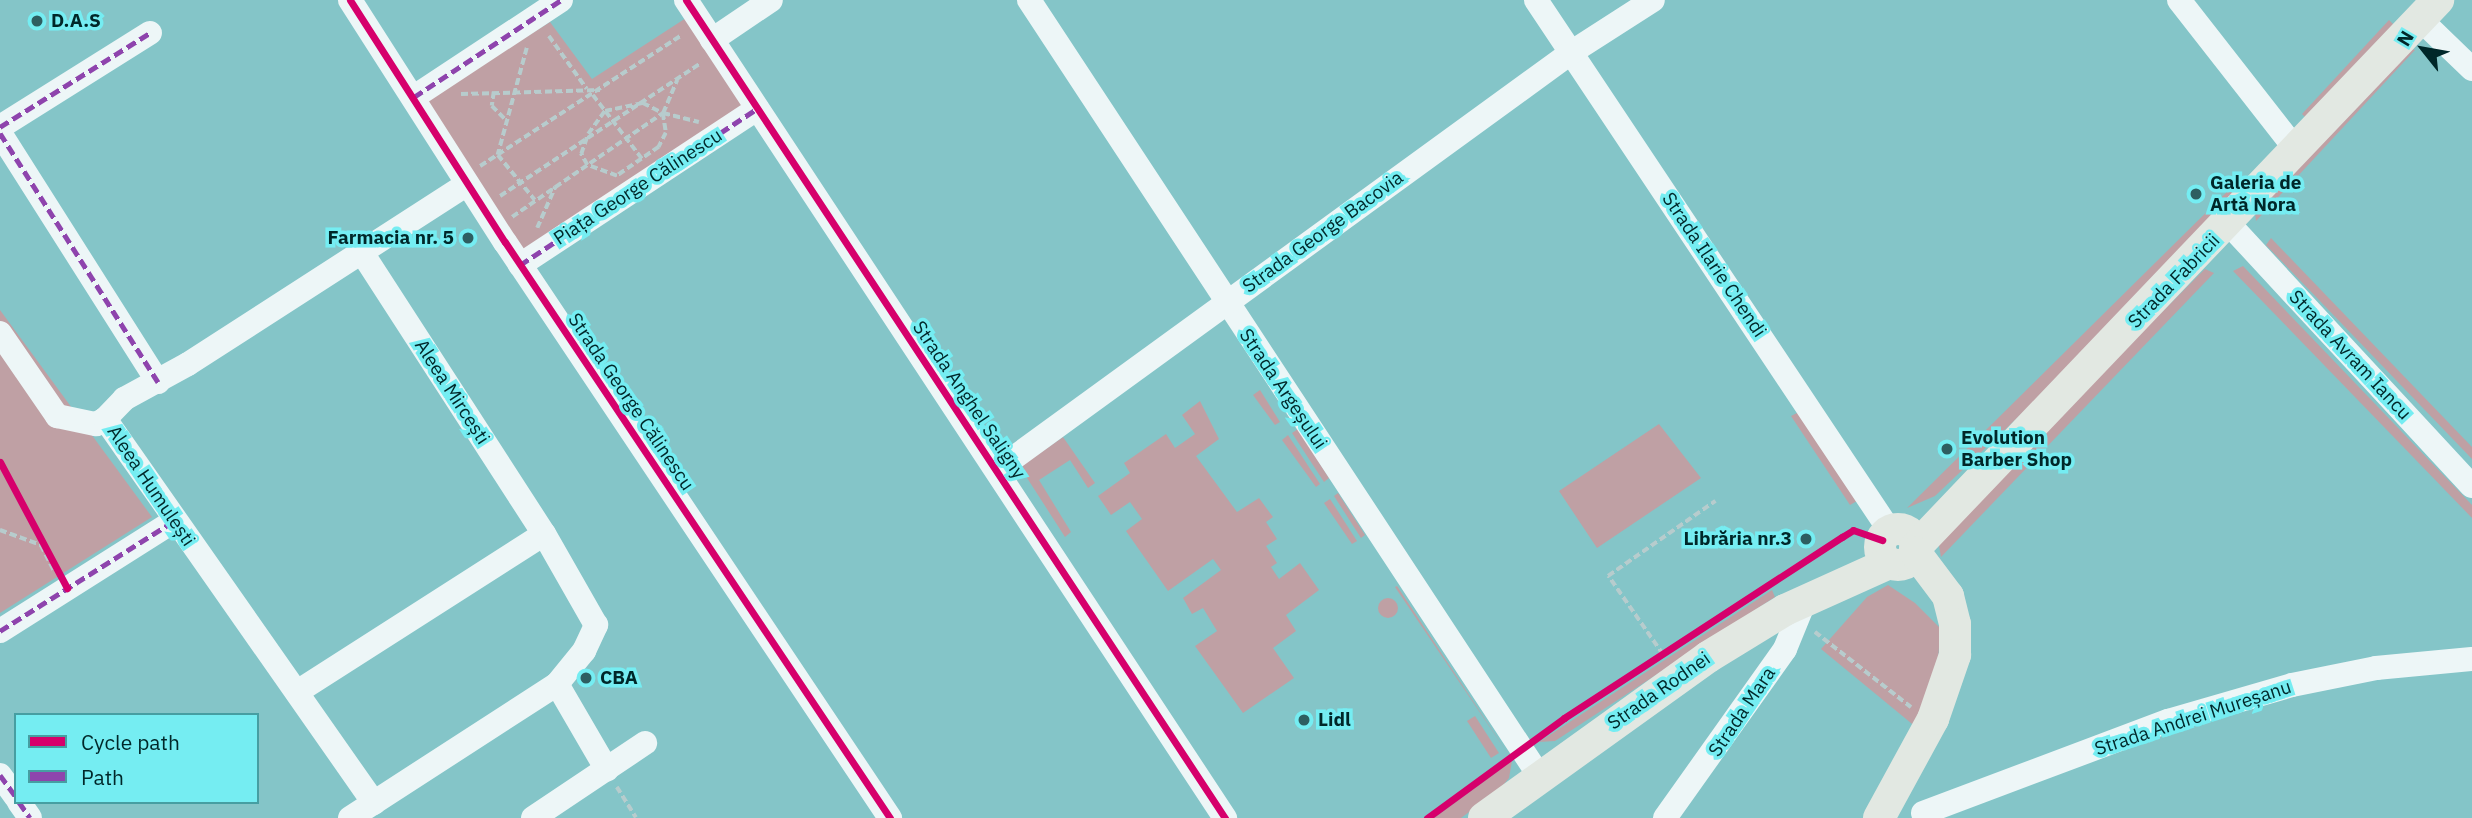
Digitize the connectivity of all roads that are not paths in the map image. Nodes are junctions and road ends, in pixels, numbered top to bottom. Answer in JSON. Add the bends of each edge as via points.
{"nodes":[{"id":1,"x":350,"y":0,"type":"edge"},
{"id":2,"x":561,"y":0,"type":"edge"},
{"id":3,"x":686,"y":0,"type":"edge"},
{"id":4,"x":771,"y":0,"type":"edge"},
{"id":5,"x":1029,"y":0,"type":"edge"},
{"id":6,"x":1536,"y":0,"type":"edge"},
{"id":7,"x":1653,"y":0,"type":"edge"},
{"id":8,"x":2179,"y":0,"type":"edge"},
{"id":9,"x":2429,"y":10,"type":"edge"},
{"id":10,"x":150,"y":33,"type":"dead end"},
{"id":11,"x":705,"y":41,"type":"junction"},
{"id":12,"x":1572,"y":52,"type":"junction"},
{"id":13,"x":2472,"y":69,"type":"edge"},
{"id":14,"x":414,"y":97,"type":"junction"},
{"id":15,"x":757,"y":109,"type":"junction"},
{"id":16,"x":0,"y":127,"type":"edge"},
{"id":17,"x":0,"y":133,"type":"edge"},
{"id":18,"x":2295,"y":150,"type":"junction"},
{"id":19,"x":468,"y":178,"type":"junction"},
{"id":20,"x":2229,"y":224,"type":"junction"},
{"id":21,"x":361,"y":251,"type":"junction"},
{"id":22,"x":520,"y":265,"type":"junction"},
{"id":23,"x":1226,"y":303,"type":"junction"},
{"id":24,"x":0,"y":333,"type":"edge"},
{"id":25,"x":158,"y":382,"type":"junction"},
{"id":26,"x":105,"y":419,"type":"junction"},
{"id":27,"x":997,"y":470,"type":"junction"},
{"id":28,"x":2472,"y":486,"type":"edge"},
{"id":29,"x":174,"y":521,"type":"junction"},
{"id":30,"x":544,"y":534,"type":"junction"},
{"id":31,"x":1905,"y":546,"type":"junction"},
{"id":32,"x":1808,"y":614,"type":"junction"},
{"id":33,"x":0,"y":631,"type":"edge"},
{"id":34,"x":2472,"y":659,"type":"edge"},
{"id":35,"x":557,"y":684,"type":"junction"},
{"id":36,"x":297,"y":692,"type":"junction"},
{"id":37,"x":645,"y":743,"type":"dead end"},
{"id":38,"x":607,"y":770,"type":"junction"},
{"id":39,"x":0,"y":775,"type":"edge"},
{"id":40,"x":1540,"y":777,"type":"junction"},
{"id":41,"x":14,"y":794,"type":"edge"},
{"id":42,"x":374,"y":803,"type":"junction"},
{"id":43,"x":1886,"y":806,"type":"edge"},
{"id":44,"x":1924,"y":816,"type":"edge"},
{"id":45,"x":350,"y":818,"type":"edge"},
{"id":46,"x":533,"y":818,"type":"edge"},
{"id":47,"x":890,"y":818,"type":"edge"},
{"id":48,"x":1225,"y":818,"type":"edge"},
{"id":49,"x":1484,"y":818,"type":"edge"},
{"id":50,"x":1665,"y":818,"type":"edge"}],
"edges":[{"from":1,"to":14,"type":"street","name":"Strada George Călinescu"},
{"from":2,"to":14,"type":"street"},
{"from":3,"to":11,"type":"street","name":"Strada Anghel Saligny"},
{"from":4,"to":11,"type":"street"},
{"from":5,"to":23,"type":"street","name":"Strada Argeșului"},
{"from":6,"to":12,"type":"street","name":"Strada Ilarie Chendi"},
{"from":7,"to":12,"type":"street","name":"Strada George Bacovia"},
{"from":8,"to":18,"type":"street"},
{"from":9,"to":13,"type":"street"},
{"from":9,"to":18,"type":"main road","name":"Strada Fabricii"},
{"from":10,"to":16,"type":"street"},
{"from":11,"to":15,"type":"street","name":"Strada Anghel Saligny"},
{"from":12,"to":23,"type":"street","name":"Strada George Bacovia"},
{"from":12,"to":31,"type":"street","name":"Strada Ilarie Chendi"},
{"from":14,"to":19,"type":"street","name":"Strada George Călinescu"},
{"from":15,"to":22,"type":"street","name":"Piața George Călinescu"},
{"from":15,"to":27,"type":"street","name":"Strada Anghel Saligny"},
{"from":17,"to":25,"type":"street"},
{"from":18,"to":20,"type":"main road","name":"Strada Fabricii"},
{"from":19,"to":21,"type":"street","name":"Aleea Humulești"},
{"from":19,"to":22,"type":"street","name":"Strada George Călinescu"},
{"from":20,"to":28,"type":"street","name":"Strada Avram Iancu"},
{"from":20,"to":31,"type":"main road","name":"Strada Fabricii"},
{"from":21,"to":25,"type":"street","name":"Aleea Humulești"},
{"from":21,"to":30,"type":"street","name":"Aleea Mircești"},
{"from":22,"to":47,"type":"street","name":"Strada George Călinescu"},
{"from":23,"to":27,"type":"street","name":"Strada George Bacovia"},
{"from":23,"to":40,"type":"street","name":"Strada Argeșului"},
{"from":24,"to":26,"type":"street","via":[[57,416],[96,424]]},
{"from":25,"to":26,"type":"street","name":"Aleea Humulești","via":[[124,399]]},
{"from":26,"to":29,"type":"street","name":"Aleea Humulești"},
{"from":27,"to":48,"type":"street","name":"Strada Anghel Saligny"},
{"from":29,"to":33,"type":"street"},
{"from":29,"to":36,"type":"street","name":"Aleea Humulești"},
{"from":30,"to":35,"type":"street","name":"Aleea Mircești","via":[[596,625],[584,651]]},
{"from":30,"to":36,"type":"street"},
{"from":31,"to":32,"type":"main road","name":"Strada Rodnei","via":[[1845,582]]},
{"from":31,"to":43,"type":"main road","via":[[1951,608],[1956,637],[1948,682]]},
{"from":32,"to":40,"type":"main road","name":"Strada Rodnei","via":[[1708,657]]},
{"from":32,"to":50,"type":"street","name":"Strada Mara"},
{"from":34,"to":44,"type":"street","name":"Strada Andrei Mureșanu","via":[[2376,668],[2292,685],[2168,721]]},
{"from":35,"to":38,"type":"street"},
{"from":35,"to":42,"type":"street","name":"Aleea Mircești"},
{"from":36,"to":42,"type":"street","name":"Aleea Humulești"},
{"from":37,"to":38,"type":"street"},
{"from":38,"to":46,"type":"street"},
{"from":39,"to":41,"type":"street"},
{"from":40,"to":49,"type":"main road","name":"Strada Rodnei"},
{"from":42,"to":45,"type":"street","name":"Aleea Mircești"},
{"from":43,"to":44,"type":"street"}]}
